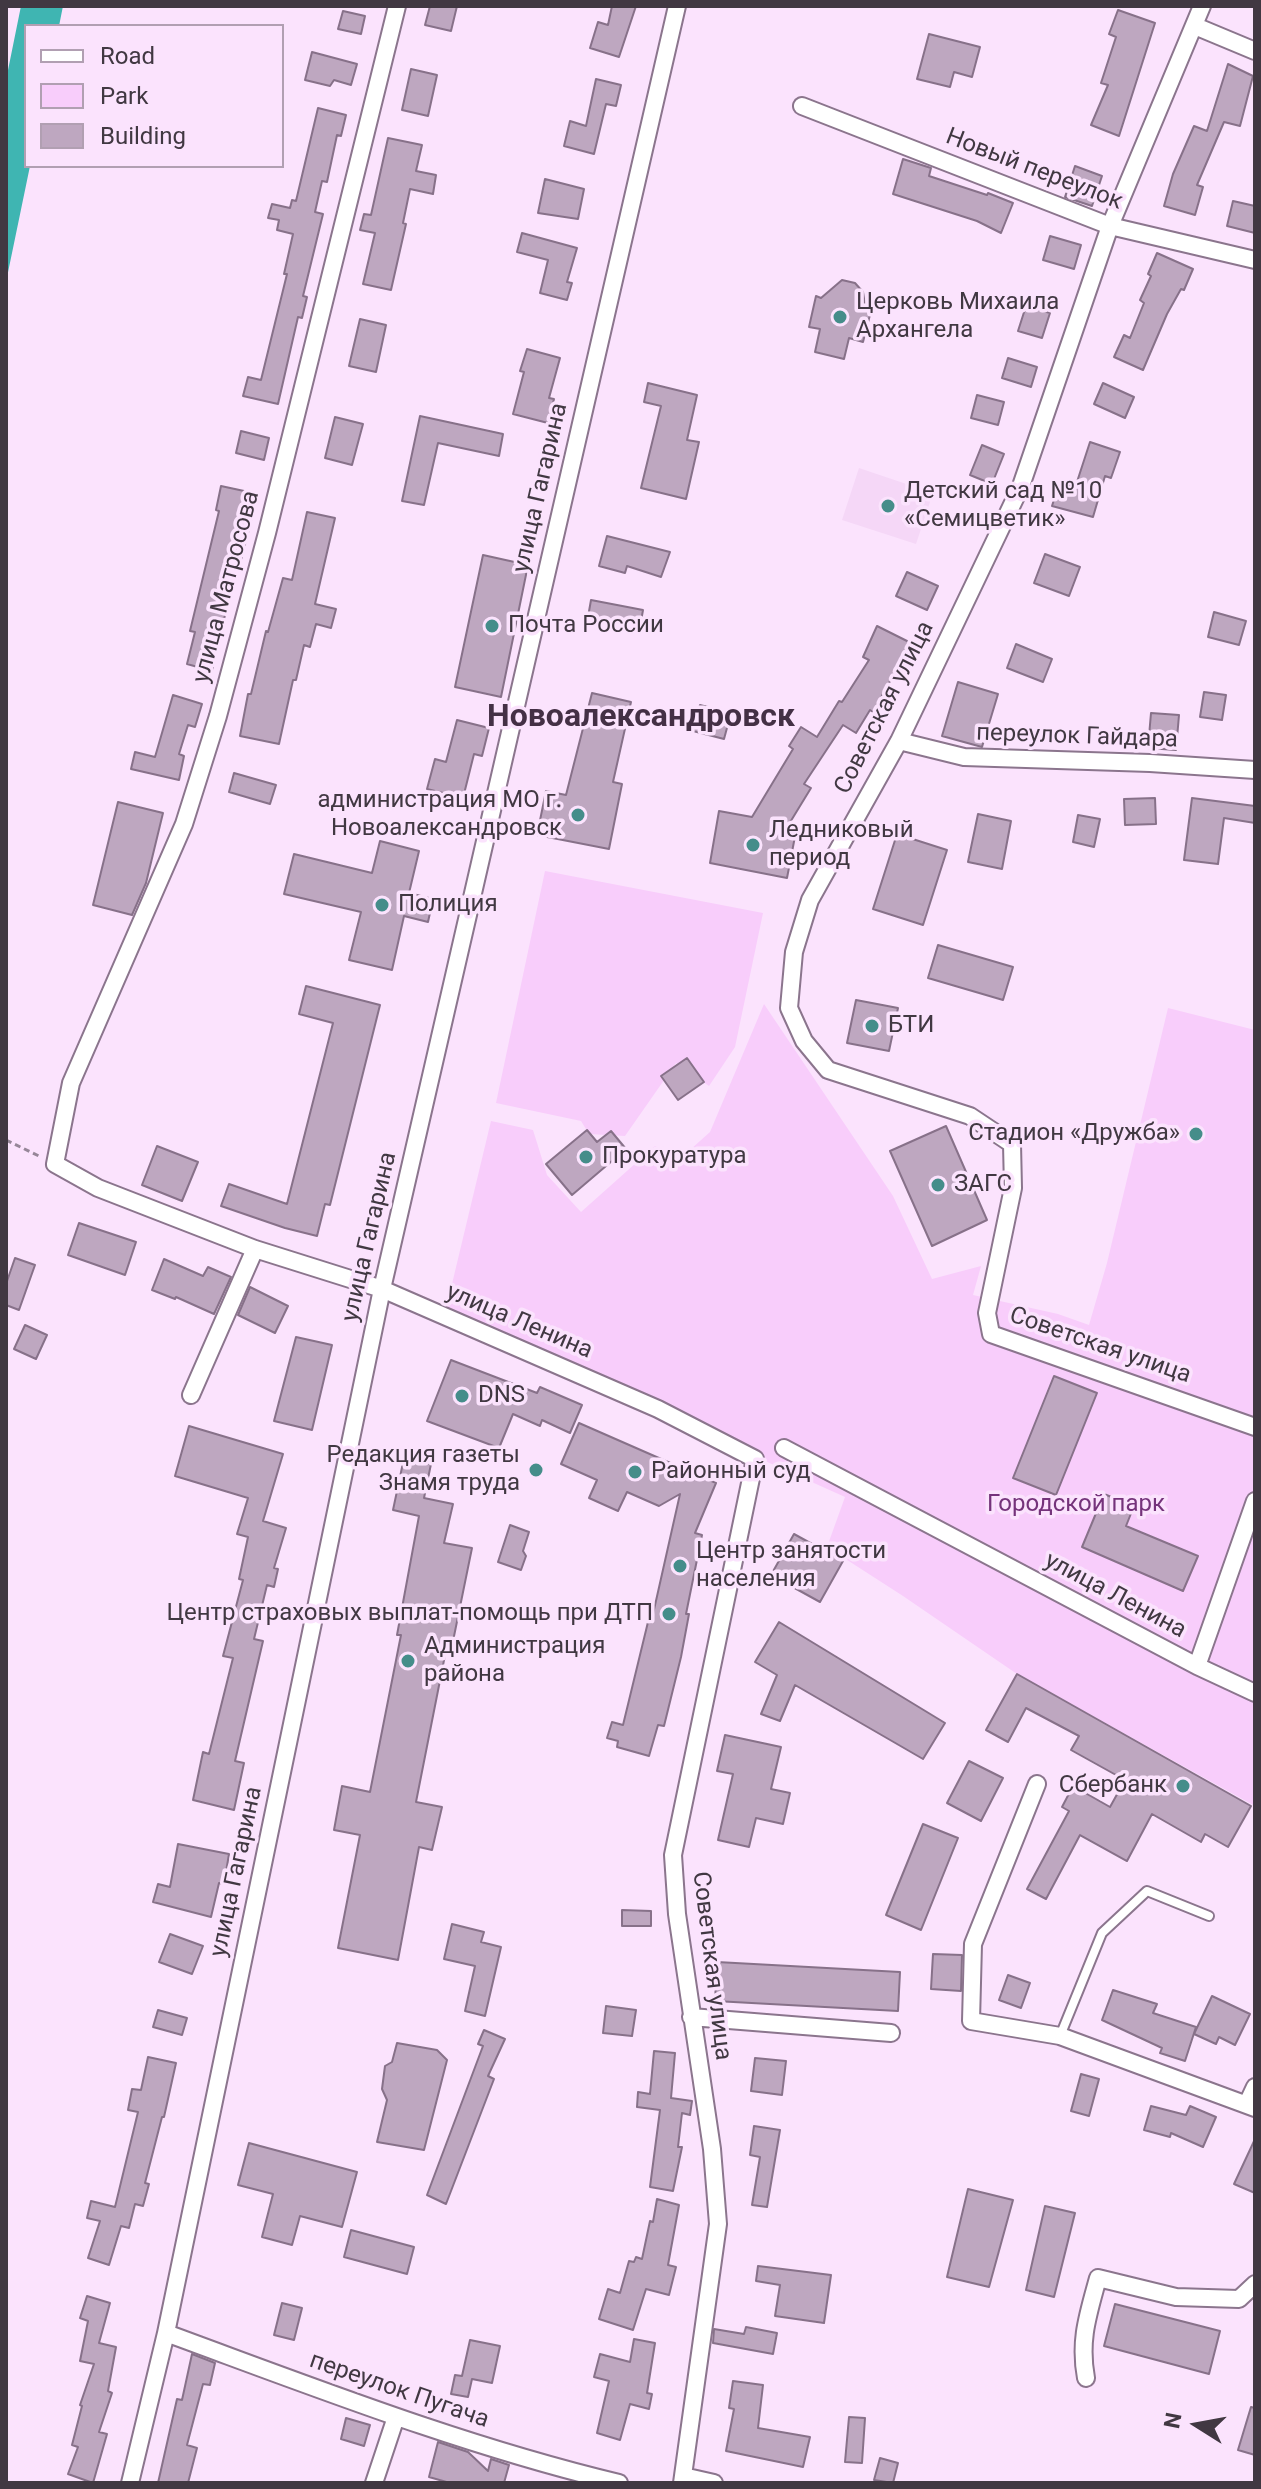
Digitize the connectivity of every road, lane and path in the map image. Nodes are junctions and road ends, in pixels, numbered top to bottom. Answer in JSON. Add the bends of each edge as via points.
{"nodes":[{"id":1,"x":397,"y":6,"type":"edge"},
{"id":2,"x":677,"y":6,"type":"edge"},
{"id":3,"x":1202,"y":6,"type":"edge"},
{"id":4,"x":1195,"y":26,"type":"junction"},
{"id":5,"x":1255,"y":51,"type":"edge"},
{"id":6,"x":802,"y":106,"type":"dead end"},
{"id":7,"x":1110,"y":226,"type":"junction"},
{"id":8,"x":1255,"y":260,"type":"edge"},
{"id":9,"x":899,"y":741,"type":"junction"},
{"id":10,"x":1255,"y":770,"type":"edge"},
{"id":11,"x":6,"y":1140,"type":"edge"},
{"id":12,"x":55,"y":1164,"type":"junction"},
{"id":13,"x":255,"y":1249,"type":"junction"},
{"id":14,"x":382,"y":1289,"type":"junction"},
{"id":15,"x":191,"y":1395,"type":"dead end"},
{"id":16,"x":1255,"y":1427,"type":"edge"},
{"id":17,"x":784,"y":1448,"type":"dead end"},
{"id":18,"x":755,"y":1459,"type":"joint"},
{"id":19,"x":1255,"y":1501,"type":"edge"},
{"id":20,"x":1197,"y":1666,"type":"junction"},
{"id":21,"x":1255,"y":1693,"type":"edge"},
{"id":22,"x":1037,"y":1784,"type":"dead end"},
{"id":23,"x":1209,"y":1916,"type":"dead end"},
{"id":24,"x":691,"y":2017,"type":"junction"},
{"id":25,"x":891,"y":2033,"type":"dead end"},
{"id":26,"x":1060,"y":2036,"type":"junction"},
{"id":27,"x":1255,"y":2087,"type":"edge"},
{"id":28,"x":1251,"y":2106,"type":"edge"},
{"id":29,"x":1255,"y":2284,"type":"edge"},
{"id":30,"x":166,"y":2333,"type":"junction"},
{"id":31,"x":1086,"y":2378,"type":"dead end"},
{"id":32,"x":396,"y":2417,"type":"junction"},
{"id":33,"x":683,"y":2480,"type":"edge"},
{"id":34,"x":130,"y":2483,"type":"edge"},
{"id":35,"x":374,"y":2483,"type":"edge"},
{"id":36,"x":619,"y":2483,"type":"edge"},
{"id":37,"x":714,"y":2483,"type":"edge"}],
"edges":[{"from":1,"to":12,"type":"street","name":"улица Матросова","via":[[218,716],[184,824],[71,1083]]},
{"from":2,"to":14,"type":"street","name":"улица Гагарина"},
{"from":3,"to":4,"type":"street","name":"Советская улица"},
{"from":4,"to":5,"type":"street"},
{"from":4,"to":7,"type":"street","name":"Советская улица"},
{"from":6,"to":7,"type":"street","name":"Новый переулок"},
{"from":7,"to":8,"type":"street","name":"Новый переулок"},
{"from":7,"to":9,"type":"street","name":"Советская улица","via":[[1021,486]]},
{"from":9,"to":10,"type":"street","name":"переулок Гайдара","via":[[964,757]]},
{"from":9,"to":16,"type":"street","name":"Советская улица","via":[[810,900],[794,952],[789,1008],[804,1041],[828,1070],[970,1116],[1012,1144],[1013,1188],[987,1313],[991,1334]]},
{"from":11,"to":12,"type":"path"},
{"from":12,"to":13,"type":"street","name":"улица Ленина","via":[[98,1188]]},
{"from":13,"to":14,"type":"street","name":"улица Ленина"},
{"from":13,"to":15,"type":"street"},
{"from":14,"to":18,"type":"street","name":"улица Ленина","via":[[658,1409]]},
{"from":14,"to":30,"type":"street","name":"улица Гагарина"},
{"from":17,"to":20,"type":"street","name":"улица Ленина"},
{"from":18,"to":24,"type":"street","name":"Советская улица","via":[[673,1855]]},
{"from":19,"to":20,"type":"street"},
{"from":20,"to":21,"type":"street","name":"улица Ленина"},
{"from":22,"to":26,"type":"street","via":[[973,1944],[971,2021]]},
{"from":23,"to":26,"type":"lane","via":[[1147,1891],[1102,1933]]},
{"from":24,"to":25,"type":"street"},
{"from":24,"to":33,"type":"street","name":"Советская улица","via":[[718,2224]]},
{"from":26,"to":28,"type":"street"},
{"from":27,"to":28,"type":"street"},
{"from":29,"to":31,"type":"street","via":[[1239,2299],[1176,2297],[1098,2278],[1082,2354]]},
{"from":30,"to":32,"type":"street","name":"переулок Пугача"},
{"from":30,"to":34,"type":"street","name":"улица Гагарина"},
{"from":32,"to":35,"type":"street"},
{"from":32,"to":36,"type":"street","name":"переулок Пугача","via":[[539,2464]]},
{"from":33,"to":37,"type":"street"}]}
